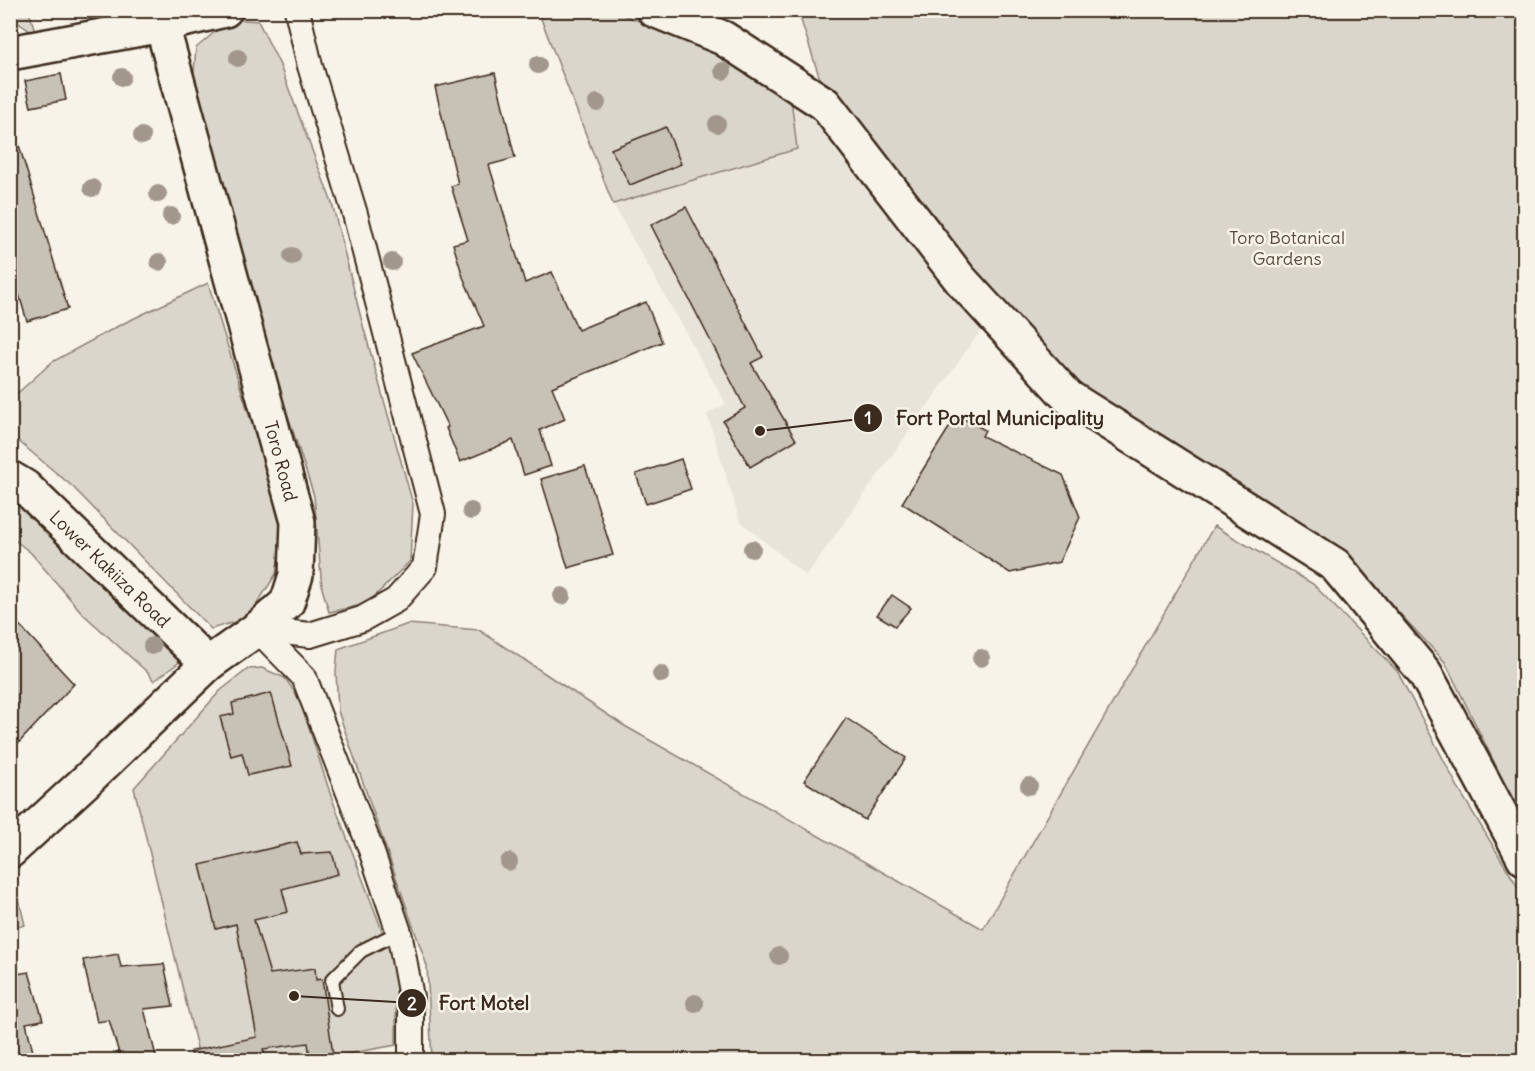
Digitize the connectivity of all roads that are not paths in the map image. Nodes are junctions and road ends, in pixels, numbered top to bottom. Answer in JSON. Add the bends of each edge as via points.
{"nodes":[{"id":1,"x":225,"y":10,"type":"edge"},
{"id":2,"x":297,"y":10,"type":"edge"},
{"id":3,"x":654,"y":10,"type":"edge"},
{"id":4,"x":162,"y":25,"type":"junction"},
{"id":5,"x":10,"y":53,"type":"edge"},
{"id":6,"x":10,"y":478,"type":"edge"},
{"id":7,"x":257,"y":629,"type":"junction"},
{"id":8,"x":208,"y":664,"type":"junction"},
{"id":9,"x":10,"y":851,"type":"edge"},
{"id":10,"x":1524,"y":858,"type":"edge"},
{"id":11,"x":399,"y":932,"type":"junction"},
{"id":12,"x":337,"y":1009,"type":"dead end"},
{"id":13,"x":411,"y":1060,"type":"edge"}],
"edges":[{"from":1,"to":4,"type":"main road"},
{"from":2,"to":7,"type":"street","via":[[433,514],[425,567],[396,600],[362,619],[310,635]]},
{"from":3,"to":10,"type":"main road","via":[[723,38],[825,104],[960,279],[1068,397],[1335,565],[1425,673]]},
{"from":4,"to":5,"type":"main road"},
{"from":4,"to":7,"type":"main road","name":"Toro Road","via":[[298,522],[296,575],[287,603]]},
{"from":6,"to":8,"type":"main road","name":"Lower Kakiiza Road","via":[[26,488]]},
{"from":7,"to":8,"type":"main road","name":"Toro Road"},
{"from":7,"to":11,"type":"street","via":[[304,677]]},
{"from":8,"to":9,"type":"main road","name":"Toro Road"},
{"from":11,"to":12,"type":"lane","via":[[361,951],[332,980]]},
{"from":11,"to":13,"type":"street","via":[[411,997]]}]}
